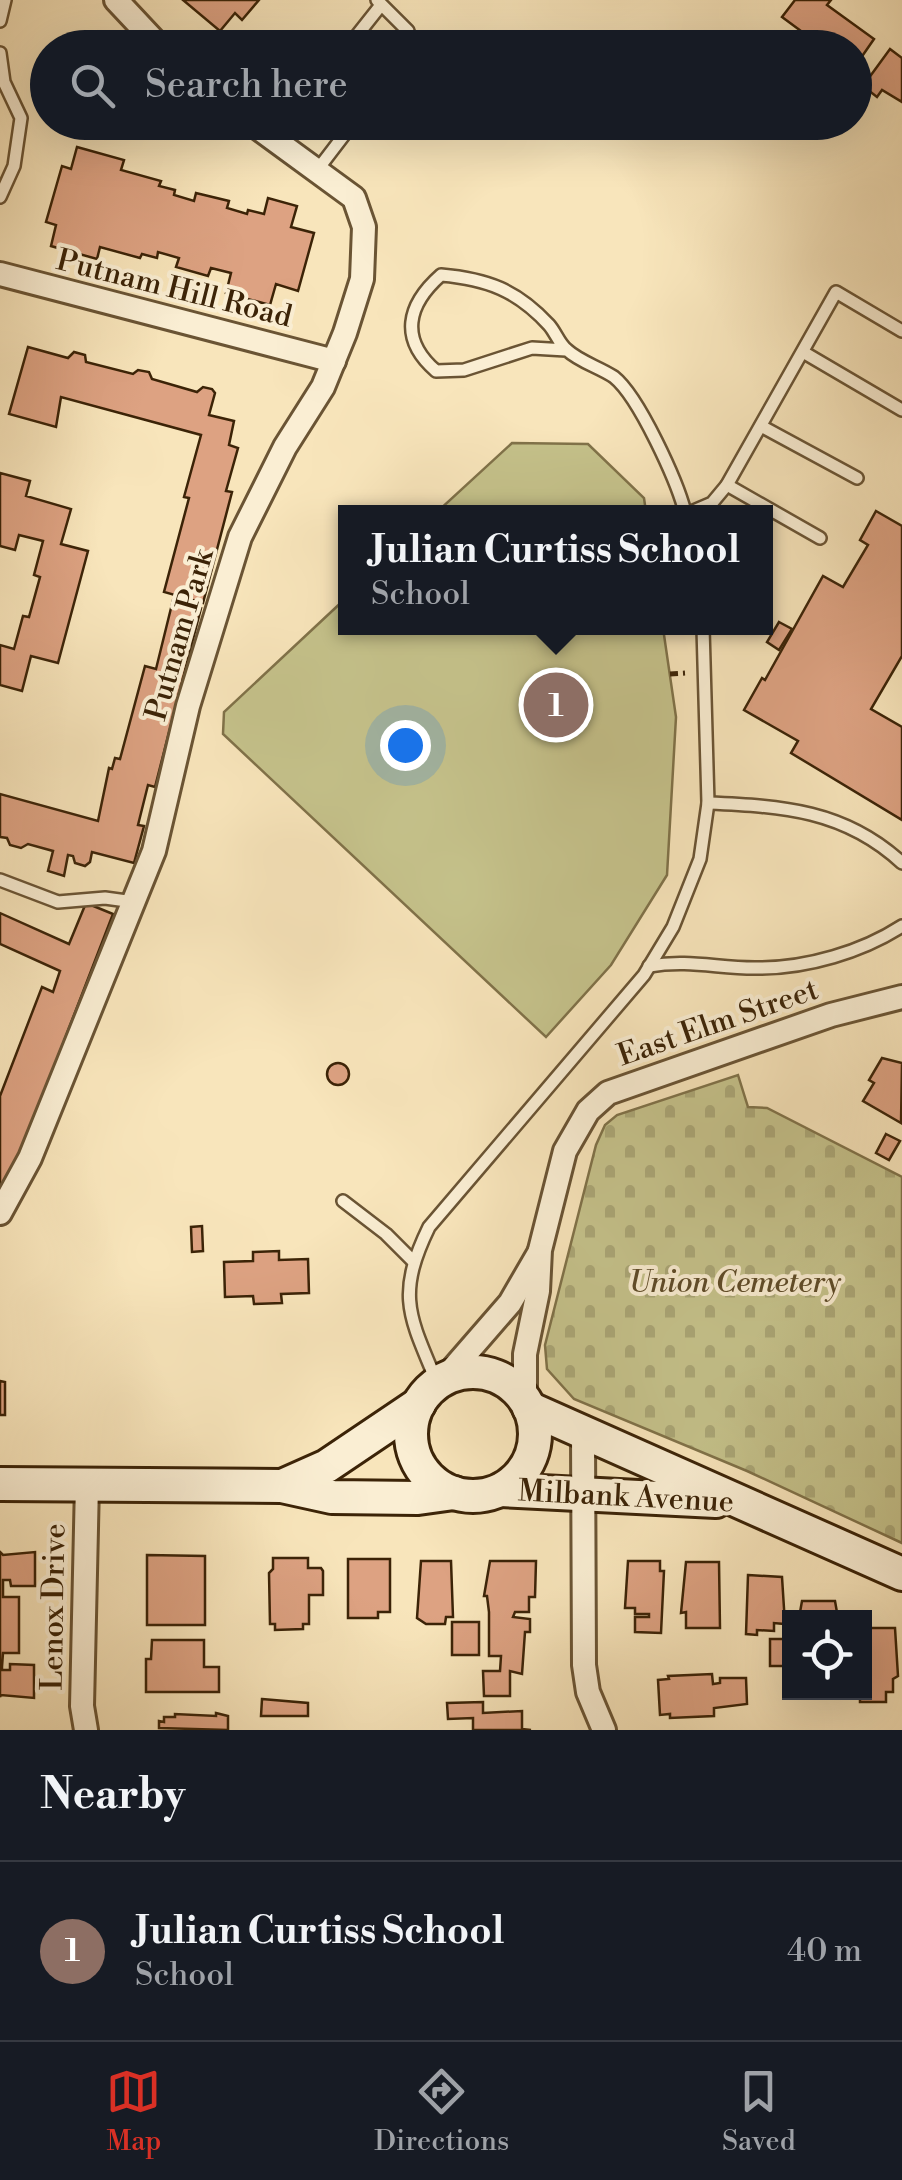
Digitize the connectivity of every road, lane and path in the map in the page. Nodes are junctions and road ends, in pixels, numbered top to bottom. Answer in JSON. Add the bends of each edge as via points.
{"nodes":[{"id":1,"x":116,"y":0,"type":"edge"},
{"id":2,"x":379,"y":2,"type":"edge"},
{"id":3,"x":144,"y":30,"type":"edge"},
{"id":4,"x":360,"y":30,"type":"edge"},
{"id":5,"x":407,"y":30,"type":"edge"},
{"id":6,"x":0,"y":53,"type":"edge"},
{"id":7,"x":2,"y":82,"type":"edge"},
{"id":8,"x":287,"y":140,"type":"edge"},
{"id":9,"x":340,"y":140,"type":"edge"},
{"id":10,"x":315,"y":173,"type":"junction"},
{"id":11,"x":0,"y":197,"type":"edge"},
{"id":12,"x":0,"y":274,"type":"edge"},
{"id":13,"x":902,"y":331,"type":"edge"},
{"id":14,"x":566,"y":350,"type":"junction"},
{"id":15,"x":803,"y":352,"type":"junction"},
{"id":16,"x":334,"y":361,"type":"junction"},
{"id":17,"x":902,"y":410,"type":"edge"},
{"id":18,"x":761,"y":426,"type":"junction"},
{"id":19,"x":857,"y":478,"type":"dead end"},
{"id":20,"x":727,"y":485,"type":"junction"},
{"id":21,"x":685,"y":505,"type":"edge"},
{"id":22,"x":707,"y":505,"type":"edge"},
{"id":23,"x":762,"y":505,"type":"edge"},
{"id":24,"x":773,"y":511,"type":"edge"},
{"id":25,"x":820,"y":538,"type":"dead end"},
{"id":26,"x":703,"y":635,"type":"edge"},
{"id":27,"x":688,"y":672,"type":"dead end"},
{"id":28,"x":670,"y":674,"type":"dead end"},
{"id":29,"x":708,"y":803,"type":"junction"},
{"id":30,"x":902,"y":863,"type":"edge"},
{"id":31,"x":0,"y":880,"type":"edge"},
{"id":32,"x":134,"y":902,"type":"junction"},
{"id":33,"x":902,"y":926,"type":"edge"},
{"id":34,"x":650,"y":966,"type":"junction"},
{"id":35,"x":902,"y":997,"type":"edge"},
{"id":36,"x":343,"y":1201,"type":"dead end"},
{"id":37,"x":0,"y":1213,"type":"edge"},
{"id":38,"x":540,"y":1250,"type":"junction"},
{"id":39,"x":412,"y":1261,"type":"junction"},
{"id":40,"x":434,"y":1389,"type":"junction"},
{"id":41,"x":527,"y":1405,"type":"junction"},
{"id":42,"x":584,"y":1434,"type":"junction"},
{"id":43,"x":0,"y":1484,"type":"edge"},
{"id":44,"x":86,"y":1484,"type":"junction"},
{"id":45,"x":282,"y":1486,"type":"junction"},
{"id":46,"x":501,"y":1490,"type":"junction"},
{"id":47,"x":454,"y":1493,"type":"junction"},
{"id":48,"x":582,"y":1493,"type":"junction"},
{"id":49,"x":751,"y":1505,"type":"junction"},
{"id":50,"x":902,"y":1574,"type":"edge"},
{"id":51,"x":86,"y":1730,"type":"edge"},
{"id":52,"x":604,"y":1730,"type":"edge"}],
"edges":[{"from":1,"to":3,"type":"street"},
{"from":2,"to":4,"type":"lane"},
{"from":2,"to":5,"type":"lane"},
{"from":6,"to":7,"type":"lane"},
{"from":7,"to":11,"type":"lane","via":[[20,118],[14,166]]},
{"from":8,"to":10,"type":"street","name":"Putnam Park"},
{"from":9,"to":10,"type":"lane"},
{"from":10,"to":16,"type":"street","name":"Putnam Park","via":[[354,198],[364,227],[362,279]]},
{"from":12,"to":16,"type":"street","name":"Putnam Hill Road"},
{"from":13,"to":15,"type":"lane","via":[[836,292]]},
{"from":14,"to":14,"type":"lane","via":[[532,348],[464,370],[436,371],[418,356],[410,321],[420,294],[441,274],[478,278],[514,294]]},
{"from":14,"to":21,"type":"lane","via":[[617,379]]},
{"from":15,"to":17,"type":"lane"},
{"from":15,"to":18,"type":"lane"},
{"from":16,"to":32,"type":"street","name":"Putnam Park","via":[[240,538]]},
{"from":18,"to":19,"type":"lane"},
{"from":18,"to":20,"type":"lane"},
{"from":20,"to":22,"type":"lane"},
{"from":20,"to":23,"type":"lane"},
{"from":24,"to":25,"type":"lane"},
{"from":26,"to":29,"type":"lane"},
{"from":27,"to":28,"type":"path"},
{"from":29,"to":30,"type":"lane","via":[[798,809],[847,824]]},
{"from":29,"to":34,"type":"lane","via":[[700,859]]},
{"from":31,"to":32,"type":"lane","via":[[58,902]]},
{"from":32,"to":37,"type":"street","name":"Putnam Park","via":[[30,1158]]},
{"from":33,"to":34,"type":"lane","via":[[870,943],[792,966]]},
{"from":34,"to":39,"type":"lane","via":[[429,1228]]},
{"from":35,"to":38,"type":"street","name":"East Elm Street","via":[[608,1093],[588,1111],[565,1151]]},
{"from":36,"to":39,"type":"lane"},
{"from":38,"to":40,"type":"street","name":"East Elm Street","via":[[510,1304]]},
{"from":38,"to":41,"type":"street","name":"East Elm Street","via":[[525,1354]]},
{"from":39,"to":40,"type":"lane","via":[[407,1291]]},
{"from":40,"to":41,"type":"main road","via":[[463,1373],[492,1375]]},
{"from":40,"to":45,"type":"main road","via":[[327,1466]]},
{"from":40,"to":47,"type":"main road","via":[[413,1418],[414,1455],[429,1477]]},
{"from":41,"to":42,"type":"main road","name":"Milbank Avenue"},
{"from":41,"to":46,"type":"main road","via":[[533,1449],[526,1467]]},
{"from":42,"to":48,"type":"street"},
{"from":42,"to":49,"type":"main road","name":"Milbank Avenue"},
{"from":43,"to":44,"type":"main road"},
{"from":44,"to":45,"type":"main road"},
{"from":44,"to":51,"type":"street","name":"Lenox Drive"},
{"from":45,"to":47,"type":"main road","via":[[332,1497]]},
{"from":46,"to":47,"type":"main road"},
{"from":46,"to":48,"type":"main road","name":"Milbank Avenue"},
{"from":48,"to":49,"type":"main road","name":"Milbank Avenue"},
{"from":48,"to":52,"type":"street","via":[[584,1665]]},
{"from":49,"to":50,"type":"main road","name":"Milbank Avenue"}]}
